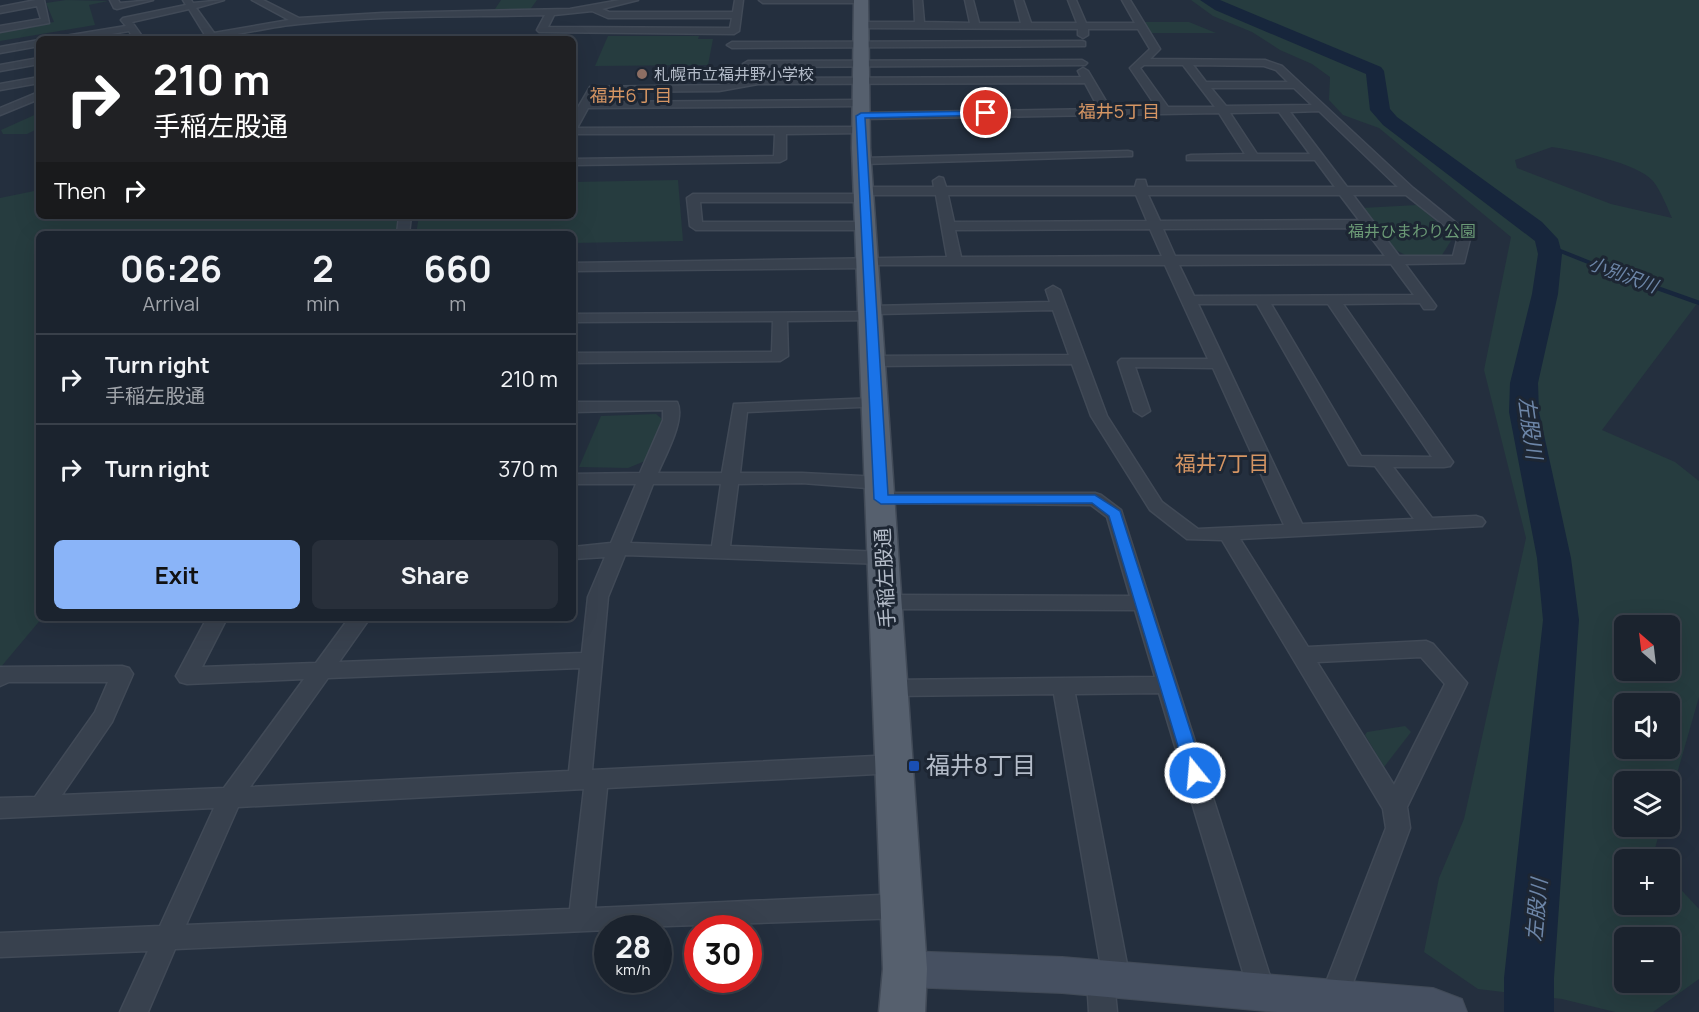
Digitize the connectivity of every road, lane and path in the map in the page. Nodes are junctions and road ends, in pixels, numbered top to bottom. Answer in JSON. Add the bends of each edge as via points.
{"nodes":[{"id":1,"x":114,"y":0,"type":"edge"},
{"id":2,"x":149,"y":0,"type":"edge"},
{"id":3,"x":220,"y":0,"type":"edge"},
{"id":4,"x":256,"y":0,"type":"edge"},
{"id":5,"x":494,"y":0,"type":"edge"},
{"id":6,"x":634,"y":0,"type":"edge"},
{"id":7,"x":739,"y":0,"type":"edge"},
{"id":8,"x":763,"y":0,"type":"edge"},
{"id":9,"x":918,"y":0,"type":"edge"},
{"id":10,"x":969,"y":0,"type":"edge"},
{"id":11,"x":1019,"y":0,"type":"edge"},
{"id":12,"x":1072,"y":0,"type":"edge"},
{"id":13,"x":1126,"y":0,"type":"edge"},
{"id":14,"x":40,"y":2,"type":"edge"},
{"id":15,"x":189,"y":3,"type":"edge"},
{"id":16,"x":592,"y":8,"type":"junction"},
{"id":17,"x":0,"y":10,"type":"edge"},
{"id":18,"x":551,"y":13,"type":"junction"},
{"id":19,"x":485,"y":14,"type":"junction"},
{"id":20,"x":736,"y":15,"type":"junction"},
{"id":21,"x":298,"y":21,"type":"junction"},
{"id":22,"x":920,"y":25,"type":"junction"},
{"id":23,"x":964,"y":26,"type":"junction"},
{"id":24,"x":975,"y":26,"type":"junction"},
{"id":25,"x":1027,"y":26,"type":"junction"},
{"id":26,"x":1083,"y":26,"type":"junction"},
{"id":27,"x":1141,"y":26,"type":"junction"},
{"id":28,"x":131,"y":28,"type":"junction"},
{"id":29,"x":0,"y":29,"type":"edge"},
{"id":30,"x":86,"y":36,"type":"edge"},
{"id":31,"x":137,"y":36,"type":"edge"},
{"id":32,"x":211,"y":36,"type":"joint"},
{"id":33,"x":36,"y":44,"type":"edge"},
{"id":34,"x":968,"y":44,"type":"junction"},
{"id":35,"x":1082,"y":44,"type":"junction"},
{"id":36,"x":732,"y":45,"type":"dead end"},
{"id":37,"x":0,"y":50,"type":"edge"},
{"id":38,"x":36,"y":62,"type":"edge"},
{"id":39,"x":860,"y":62,"type":"edge"},
{"id":40,"x":1141,"y":62,"type":"junction"},
{"id":41,"x":973,"y":63,"type":"junction"},
{"id":42,"x":1082,"y":63,"type":"junction"},
{"id":43,"x":1186,"y":63,"type":"junction"},
{"id":44,"x":0,"y":68,"type":"edge"},
{"id":45,"x":1088,"y":80,"type":"junction"},
{"id":46,"x":36,"y":81,"type":"edge"},
{"id":47,"x":749,"y":83,"type":"junction"},
{"id":48,"x":1297,"y":84,"type":"junction"},
{"id":49,"x":1203,"y":85,"type":"junction"},
{"id":50,"x":0,"y":87,"type":"edge"},
{"id":51,"x":36,"y":96,"type":"edge"},
{"id":52,"x":981,"y":97,"type":"junction"},
{"id":53,"x":585,"y":105,"type":"junction"},
{"id":54,"x":1282,"y":108,"type":"junction"},
{"id":55,"x":1322,"y":108,"type":"junction"},
{"id":56,"x":1222,"y":109,"type":"junction"},
{"id":57,"x":1164,"y":110,"type":"junction"},
{"id":58,"x":1106,"y":111,"type":"junction"},
{"id":59,"x":0,"y":112,"type":"edge"},
{"id":60,"x":576,"y":121,"type":"edge"},
{"id":61,"x":781,"y":130,"type":"junction"},
{"id":62,"x":576,"y":131,"type":"edge"},
{"id":63,"x":1128,"y":154,"type":"dead end"},
{"id":64,"x":1253,"y":157,"type":"junction"},
{"id":65,"x":1317,"y":157,"type":"junction"},
{"id":66,"x":1191,"y":158,"type":"dead end"},
{"id":67,"x":862,"y":161,"type":"junction"},
{"id":68,"x":576,"y":162,"type":"edge"},
{"id":69,"x":940,"y":186,"type":"junction"},
{"id":70,"x":1141,"y":186,"type":"junction"},
{"id":71,"x":1409,"y":191,"type":"junction"},
{"id":72,"x":1343,"y":192,"type":"junction"},
{"id":73,"x":865,"y":205,"type":"junction"},
{"id":74,"x":1155,"y":224,"type":"junction"},
{"id":75,"x":1367,"y":224,"type":"junction"},
{"id":76,"x":948,"y":226,"type":"junction"},
{"id":77,"x":1170,"y":260,"type":"junction"},
{"id":78,"x":1394,"y":260,"type":"junction"},
{"id":79,"x":955,"y":261,"type":"junction"},
{"id":80,"x":868,"y":263,"type":"junction"},
{"id":81,"x":576,"y":267,"type":"edge"},
{"id":82,"x":1188,"y":300,"type":"junction"},
{"id":83,"x":1262,"y":300,"type":"junction"},
{"id":84,"x":1333,"y":300,"type":"junction"},
{"id":85,"x":871,"y":313,"type":"junction"},
{"id":86,"x":780,"y":316,"type":"junction"},
{"id":87,"x":576,"y":318,"type":"edge"},
{"id":88,"x":576,"y":358,"type":"edge"},
{"id":89,"x":1078,"y":359,"type":"junction"},
{"id":90,"x":874,"y":361,"type":"junction"},
{"id":91,"x":1218,"y":364,"type":"junction"},
{"id":92,"x":876,"y":403,"type":"junction"},
{"id":93,"x":576,"y":407,"type":"edge"},
{"id":94,"x":1142,"y":411,"type":"dead end"},
{"id":95,"x":1381,"y":462,"type":"junction"},
{"id":96,"x":729,"y":478,"type":"junction"},
{"id":97,"x":576,"y":479,"type":"edge"},
{"id":98,"x":649,"y":479,"type":"junction"},
{"id":99,"x":881,"y":491,"type":"junction"},
{"id":100,"x":1476,"y":522,"type":"dead end"},
{"id":101,"x":1427,"y":524,"type":"junction"},
{"id":102,"x":1296,"y":531,"type":"junction"},
{"id":103,"x":1228,"y":534,"type":"junction"},
{"id":104,"x":619,"y":549,"type":"junction"},
{"id":105,"x":720,"y":552,"type":"junction"},
{"id":106,"x":576,"y":553,"type":"edge"},
{"id":107,"x":884,"y":558,"type":"junction"},
{"id":108,"x":887,"y":602,"type":"junction"},
{"id":109,"x":1143,"y":603,"type":"junction"},
{"id":110,"x":215,"y":621,"type":"edge"},
{"id":111,"x":358,"y":621,"type":"edge"},
{"id":112,"x":1301,"y":655,"type":"junction"},
{"id":113,"x":592,"y":660,"type":"junction"},
{"id":114,"x":324,"y":668,"type":"junction"},
{"id":115,"x":0,"y":678,"type":"edge"},
{"id":116,"x":1168,"y":685,"type":"junction"},
{"id":117,"x":1063,"y":686,"type":"junction"},
{"id":118,"x":891,"y":688,"type":"junction"},
{"id":119,"x":895,"y":764,"type":"junction"},
{"id":120,"x":588,"y":778,"type":"junction"},
{"id":121,"x":230,"y":798,"type":"junction"},
{"id":122,"x":42,"y":806,"type":"junction"},
{"id":123,"x":1395,"y":807,"type":"junction"},
{"id":124,"x":0,"y":808,"type":"edge"},
{"id":125,"x":902,"y":906,"type":"junction"},
{"id":126,"x":581,"y":920,"type":"junction"},
{"id":127,"x":168,"y":938,"type":"junction"},
{"id":128,"x":0,"y":945,"type":"edge"},
{"id":129,"x":905,"y":969,"type":"junction"},
{"id":130,"x":1106,"y":990,"type":"edge"},
{"id":131,"x":1262,"y":992,"type":"junction"},
{"id":132,"x":1334,"y":998,"type":"junction"},
{"id":133,"x":135,"y":1012,"type":"edge"},
{"id":134,"x":902,"y":1012,"type":"edge"},
{"id":135,"x":1448,"y":1012,"type":"edge"}],
"edges":[{"from":1,"to":2,"type":"street","via":[[117,6]]},
{"from":3,"to":15,"type":"street"},
{"from":4,"to":21,"type":"street"},
{"from":5,"to":19,"type":"street"},
{"from":6,"to":16,"type":"street"},
{"from":7,"to":20,"type":"street"},
{"from":8,"to":39,"type":"street"},
{"from":9,"to":22,"type":"street"},
{"from":10,"to":24,"type":"street"},
{"from":11,"to":25,"type":"street"},
{"from":12,"to":26,"type":"street"},
{"from":13,"to":27,"type":"street"},
{"from":14,"to":17,"type":"street"},
{"from":14,"to":29,"type":"street","via":[[46,21]]},
{"from":15,"to":28,"type":"street","via":[[126,21]]},
{"from":15,"to":32,"type":"street"},
{"from":16,"to":18,"type":"street"},
{"from":16,"to":20,"type":"street","via":[[608,15]]},
{"from":18,"to":19,"type":"street"},
{"from":18,"to":20,"type":"street","via":[[542,30],[734,31]]},
{"from":19,"to":21,"type":"street"},
{"from":21,"to":32,"type":"street"},
{"from":22,"to":23,"type":"street"},
{"from":22,"to":39,"type":"street"},
{"from":23,"to":24,"type":"street"},
{"from":23,"to":34,"type":"street"},
{"from":24,"to":25,"type":"street"},
{"from":25,"to":26,"type":"street"},
{"from":26,"to":27,"type":"street"},
{"from":26,"to":35,"type":"street"},
{"from":27,"to":40,"type":"street","via":[[1155,49]]},
{"from":28,"to":30,"type":"street"},
{"from":28,"to":31,"type":"street"},
{"from":33,"to":37,"type":"street"},
{"from":34,"to":35,"type":"street"},
{"from":34,"to":39,"type":"street"},
{"from":34,"to":41,"type":"street"},
{"from":35,"to":42,"type":"street"},
{"from":36,"to":39,"type":"street"},
{"from":38,"to":44,"type":"street"},
{"from":39,"to":41,"type":"street"},
{"from":39,"to":47,"type":"street"},
{"from":39,"to":47,"type":"street","via":[[748,64]]},
{"from":39,"to":52,"type":"street"},
{"from":39,"to":52,"type":"street"},
{"from":39,"to":53,"type":"street"},
{"from":39,"to":61,"type":"street"},
{"from":39,"to":67,"type":"main road","name":"手稲左股通"},
{"from":40,"to":43,"type":"street"},
{"from":40,"to":57,"type":"street","via":[[1135,68]]},
{"from":41,"to":42,"type":"street"},
{"from":41,"to":52,"type":"street"},
{"from":42,"to":45,"type":"street"},
{"from":43,"to":48,"type":"street","via":[[1265,63],[1279,68]]},
{"from":43,"to":49,"type":"street"},
{"from":45,"to":52,"type":"street"},
{"from":45,"to":58,"type":"street"},
{"from":46,"to":50,"type":"street"},
{"from":47,"to":53,"type":"street","via":[[720,88],[594,89]]},
{"from":48,"to":49,"type":"street"},
{"from":48,"to":55,"type":"street"},
{"from":49,"to":56,"type":"street"},
{"from":51,"to":59,"type":"street"},
{"from":52,"to":58,"type":"street"},
{"from":53,"to":60,"type":"street"},
{"from":54,"to":55,"type":"street"},
{"from":54,"to":56,"type":"street"},
{"from":54,"to":65,"type":"street"},
{"from":55,"to":71,"type":"street"},
{"from":56,"to":57,"type":"street"},
{"from":56,"to":64,"type":"street"},
{"from":57,"to":58,"type":"street"},
{"from":61,"to":62,"type":"street"},
{"from":61,"to":68,"type":"street","via":[[780,159]]},
{"from":63,"to":67,"type":"street"},
{"from":64,"to":65,"type":"street"},
{"from":64,"to":66,"type":"street"},
{"from":65,"to":72,"type":"street"},
{"from":67,"to":73,"type":"main road","name":"手稲左股通"},
{"from":69,"to":70,"type":"street"},
{"from":69,"to":73,"type":"street"},
{"from":69,"to":76,"type":"street"},
{"from":70,"to":72,"type":"street"},
{"from":70,"to":74,"type":"street"},
{"from":71,"to":72,"type":"street"},
{"from":71,"to":78,"type":"street","via":[[1464,235],[1459,260]]},
{"from":72,"to":75,"type":"street"},
{"from":73,"to":73,"type":"street","via":[[696,226],[693,198]]},
{"from":73,"to":80,"type":"main road","name":"手稲左股通"},
{"from":74,"to":75,"type":"street"},
{"from":74,"to":76,"type":"street"},
{"from":74,"to":77,"type":"street"},
{"from":75,"to":78,"type":"street"},
{"from":76,"to":79,"type":"street"},
{"from":77,"to":78,"type":"street"},
{"from":77,"to":79,"type":"street"},
{"from":77,"to":82,"type":"street"},
{"from":78,"to":84,"type":"street","via":[[1426,302]]},
{"from":79,"to":80,"type":"street"},
{"from":80,"to":81,"type":"street"},
{"from":80,"to":85,"type":"main road","name":"手稲左股通"},
{"from":82,"to":83,"type":"street"},
{"from":82,"to":91,"type":"street"},
{"from":83,"to":84,"type":"street"},
{"from":83,"to":95,"type":"street","via":[[1355,461]]},
{"from":84,"to":95,"type":"street","via":[[1444,462]]},
{"from":85,"to":86,"type":"street"},
{"from":85,"to":89,"type":"street","via":[[1056,298]]},
{"from":85,"to":90,"type":"main road","name":"手稲左股通"},
{"from":86,"to":87,"type":"street"},
{"from":86,"to":88,"type":"street","via":[[780,356]]},
{"from":89,"to":90,"type":"street"},
{"from":89,"to":103,"type":"street","via":[[1099,416],[1156,506],[1194,535]]},
{"from":90,"to":92,"type":"main road","name":"手稲左股通"},
{"from":91,"to":94,"type":"street","via":[[1126,362]]},
{"from":91,"to":102,"type":"street"},
{"from":92,"to":96,"type":"street","via":[[740,407]]},
{"from":92,"to":99,"type":"main road","name":"手稲左股通"},
{"from":93,"to":98,"type":"street","via":[[671,405],[671,420]]},
{"from":95,"to":101,"type":"street"},
{"from":96,"to":98,"type":"street"},
{"from":96,"to":99,"type":"street","via":[[802,478]]},
{"from":96,"to":105,"type":"street"},
{"from":97,"to":98,"type":"street"},
{"from":98,"to":104,"type":"street"},
{"from":99,"to":107,"type":"main road","name":"手稲左股通"},
{"from":99,"to":109,"type":"street","via":[[1095,499],[1115,514]]},
{"from":100,"to":101,"type":"street"},
{"from":101,"to":102,"type":"street"},
{"from":102,"to":103,"type":"street"},
{"from":103,"to":112,"type":"street"},
{"from":104,"to":105,"type":"street"},
{"from":104,"to":106,"type":"street"},
{"from":104,"to":113,"type":"street","via":[[598,597]]},
{"from":105,"to":107,"type":"street"},
{"from":107,"to":108,"type":"main road","name":"手稲左股通"},
{"from":108,"to":109,"type":"street"},
{"from":108,"to":118,"type":"main road","name":"手稲左股通"},
{"from":109,"to":116,"type":"street"},
{"from":110,"to":114,"type":"street","via":[[187,675]]},
{"from":111,"to":114,"type":"street"},
{"from":112,"to":123,"type":"street"},
{"from":112,"to":123,"type":"street","via":[[1426,648],[1456,683]]},
{"from":113,"to":114,"type":"street"},
{"from":113,"to":120,"type":"street"},
{"from":114,"to":121,"type":"street"},
{"from":115,"to":122,"type":"street","via":[[3,674],[122,674],[104,716]]},
{"from":116,"to":117,"type":"street"},
{"from":116,"to":131,"type":"street"},
{"from":117,"to":118,"type":"street"},
{"from":117,"to":130,"type":"street"},
{"from":118,"to":119,"type":"main road","name":"手稲左股通"},
{"from":119,"to":120,"type":"street"},
{"from":119,"to":125,"type":"main road","name":"手稲左股通"},
{"from":120,"to":121,"type":"street"},
{"from":120,"to":126,"type":"street"},
{"from":121,"to":122,"type":"street"},
{"from":121,"to":127,"type":"street"},
{"from":122,"to":124,"type":"street"},
{"from":123,"to":132,"type":"street","via":[[1398,828]]},
{"from":125,"to":126,"type":"street"},
{"from":125,"to":129,"type":"main road","name":"手稲左股通"},
{"from":126,"to":127,"type":"street"},
{"from":127,"to":128,"type":"street"},
{"from":127,"to":133,"type":"street"},
{"from":129,"to":130,"type":"street"},
{"from":129,"to":134,"type":"main road","name":"手稲左股通"},
{"from":130,"to":131,"type":"street"},
{"from":131,"to":132,"type":"street"},
{"from":132,"to":135,"type":"street","via":[[1433,1007]]}]}
